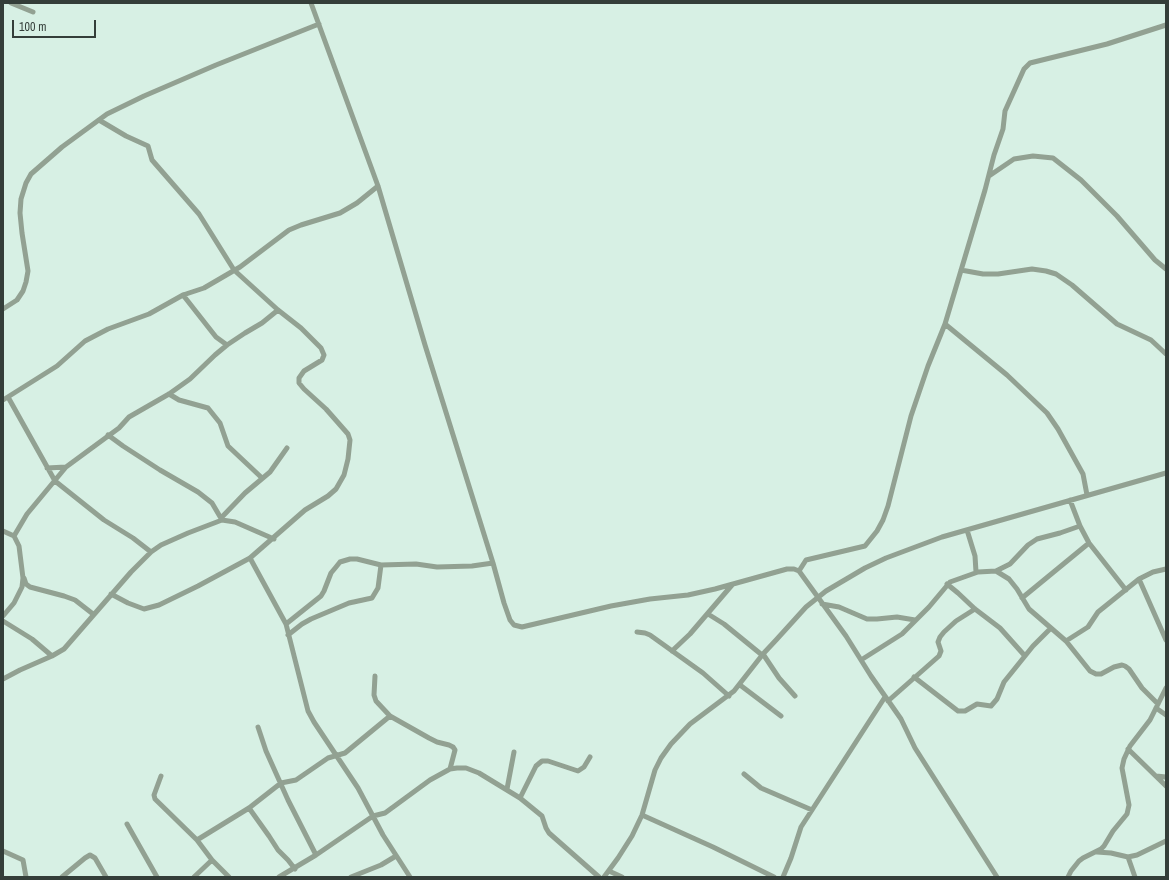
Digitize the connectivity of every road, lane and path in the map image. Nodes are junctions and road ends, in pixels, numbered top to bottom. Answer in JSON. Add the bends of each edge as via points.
{"nodes":[{"id":1,"x":11,"y":3,"type":"edge"},
{"id":2,"x":311,"y":3,"type":"edge"},
{"id":3,"x":33,"y":12,"type":"dead end"},
{"id":4,"x":319,"y":24,"type":"junction"},
{"id":5,"x":1166,"y":25,"type":"edge"},
{"id":6,"x":99,"y":120,"type":"junction"},
{"id":7,"x":989,"y":176,"type":"junction"},
{"id":8,"x":378,"y":186,"type":"junction"},
{"id":9,"x":1166,"y":269,"type":"edge"},
{"id":10,"x":234,"y":270,"type":"junction"},
{"id":11,"x":961,"y":270,"type":"junction"},
{"id":12,"x":184,"y":295,"type":"junction"},
{"id":13,"x":3,"y":309,"type":"edge"},
{"id":14,"x":278,"y":310,"type":"junction"},
{"id":15,"x":945,"y":324,"type":"junction"},
{"id":16,"x":227,"y":345,"type":"junction"},
{"id":17,"x":1166,"y":354,"type":"edge"},
{"id":18,"x":169,"y":394,"type":"junction"},
{"id":19,"x":5,"y":398,"type":"edge"},
{"id":20,"x":108,"y":435,"type":"junction"},
{"id":21,"x":287,"y":448,"type":"dead end"},
{"id":22,"x":66,"y":467,"type":"junction"},
{"id":23,"x":47,"y":468,"type":"junction"},
{"id":24,"x":1166,"y":473,"type":"edge"},
{"id":25,"x":262,"y":478,"type":"junction"},
{"id":26,"x":55,"y":481,"type":"junction"},
{"id":27,"x":1086,"y":495,"type":"junction"},
{"id":28,"x":1070,"y":500,"type":"junction"},
{"id":29,"x":221,"y":519,"type":"junction"},
{"id":30,"x":1080,"y":526,"type":"junction"},
{"id":31,"x":967,"y":530,"type":"junction"},
{"id":32,"x":3,"y":531,"type":"edge"},
{"id":33,"x":14,"y":536,"type":"junction"},
{"id":34,"x":274,"y":539,"type":"junction"},
{"id":35,"x":1089,"y":543,"type":"junction"},
{"id":36,"x":151,"y":552,"type":"junction"},
{"id":37,"x":250,"y":558,"type":"junction"},
{"id":38,"x":493,"y":563,"type":"junction"},
{"id":39,"x":381,"y":565,"type":"junction"},
{"id":40,"x":1166,"y":569,"type":"edge"},
{"id":41,"x":799,"y":571,"type":"junction"},
{"id":42,"x":996,"y":571,"type":"junction"},
{"id":43,"x":976,"y":572,"type":"junction"},
{"id":44,"x":23,"y":578,"type":"junction"},
{"id":45,"x":1139,"y":579,"type":"junction"},
{"id":46,"x":733,"y":584,"type":"junction"},
{"id":47,"x":946,"y":584,"type":"junction"},
{"id":48,"x":1126,"y":590,"type":"junction"},
{"id":49,"x":111,"y":594,"type":"junction"},
{"id":50,"x":817,"y":597,"type":"junction"},
{"id":51,"x":1022,"y":598,"type":"junction"},
{"id":52,"x":822,"y":604,"type":"junction"},
{"id":53,"x":975,"y":609,"type":"junction"},
{"id":54,"x":93,"y":614,"type":"junction"},
{"id":55,"x":708,"y":614,"type":"junction"},
{"id":56,"x":3,"y":616,"type":"edge"},
{"id":57,"x":915,"y":620,"type":"junction"},
{"id":58,"x":3,"y":621,"type":"edge"},
{"id":59,"x":286,"y":624,"type":"junction"},
{"id":60,"x":1050,"y":628,"type":"junction"},
{"id":61,"x":637,"y":632,"type":"dead end"},
{"id":62,"x":288,"y":635,"type":"junction"},
{"id":63,"x":1166,"y":640,"type":"edge"},
{"id":64,"x":1066,"y":641,"type":"junction"},
{"id":65,"x":672,"y":651,"type":"junction"},
{"id":66,"x":763,"y":655,"type":"junction"},
{"id":67,"x":52,"y":656,"type":"junction"},
{"id":68,"x":1025,"y":656,"type":"junction"},
{"id":69,"x":861,"y":660,"type":"junction"},
{"id":70,"x":375,"y":676,"type":"dead end"},
{"id":71,"x":914,"y":677,"type":"junction"},
{"id":72,"x":3,"y":679,"type":"edge"},
{"id":73,"x":740,"y":685,"type":"junction"},
{"id":74,"x":1166,"y":688,"type":"edge"},
{"id":75,"x":728,"y":696,"type":"junction"},
{"id":76,"x":795,"y":696,"type":"dead end"},
{"id":77,"x":887,"y":699,"type":"junction"},
{"id":78,"x":1157,"y":706,"type":"junction"},
{"id":79,"x":1166,"y":715,"type":"edge"},
{"id":80,"x":390,"y":716,"type":"junction"},
{"id":81,"x":781,"y":716,"type":"dead end"},
{"id":82,"x":258,"y":727,"type":"dead end"},
{"id":83,"x":1128,"y":749,"type":"junction"},
{"id":84,"x":514,"y":752,"type":"dead end"},
{"id":85,"x":336,"y":756,"type":"junction"},
{"id":86,"x":590,"y":756,"type":"dead end"},
{"id":87,"x":450,"y":769,"type":"junction"},
{"id":88,"x":744,"y":774,"type":"dead end"},
{"id":89,"x":162,"y":776,"type":"dead end"},
{"id":90,"x":1156,"y":776,"type":"junction"},
{"id":91,"x":1166,"y":777,"type":"edge"},
{"id":92,"x":281,"y":783,"type":"junction"},
{"id":93,"x":1166,"y":786,"type":"edge"},
{"id":94,"x":507,"y":789,"type":"junction"},
{"id":95,"x":520,"y":798,"type":"junction"},
{"id":96,"x":249,"y":808,"type":"junction"},
{"id":97,"x":812,"y":810,"type":"junction"},
{"id":98,"x":642,"y":815,"type":"junction"},
{"id":99,"x":372,"y":816,"type":"junction"},
{"id":100,"x":126,"y":824,"type":"dead end"},
{"id":101,"x":197,"y":840,"type":"junction"},
{"id":102,"x":1166,"y":841,"type":"edge"},
{"id":103,"x":3,"y":851,"type":"edge"},
{"id":104,"x":1096,"y":852,"type":"junction"},
{"id":105,"x":316,"y":855,"type":"junction"},
{"id":106,"x":396,"y":856,"type":"junction"},
{"id":107,"x":1128,"y":857,"type":"junction"},
{"id":108,"x":212,"y":860,"type":"junction"},
{"id":109,"x":295,"y":868,"type":"junction"},
{"id":110,"x":609,"y":871,"type":"junction"},
{"id":111,"x":289,"y":875,"type":"edge"},
{"id":112,"x":26,"y":877,"type":"edge"},
{"id":113,"x":62,"y":877,"type":"edge"},
{"id":114,"x":106,"y":877,"type":"edge"},
{"id":115,"x":157,"y":877,"type":"edge"},
{"id":116,"x":194,"y":877,"type":"edge"},
{"id":117,"x":229,"y":877,"type":"edge"},
{"id":118,"x":279,"y":877,"type":"edge"},
{"id":119,"x":351,"y":877,"type":"edge"},
{"id":120,"x":410,"y":877,"type":"edge"},
{"id":121,"x":599,"y":877,"type":"edge"},
{"id":122,"x":604,"y":877,"type":"edge"},
{"id":123,"x":622,"y":877,"type":"edge"},
{"id":124,"x":774,"y":877,"type":"edge"},
{"id":125,"x":783,"y":877,"type":"edge"},
{"id":126,"x":997,"y":877,"type":"edge"},
{"id":127,"x":1068,"y":877,"type":"edge"},
{"id":128,"x":1134,"y":877,"type":"edge"}],
"edges":[{"from":1,"to":3,"type":"street"},
{"from":2,"to":4,"type":"street"},
{"from":4,"to":6,"type":"street","via":[[144,96]]},
{"from":4,"to":8,"type":"street"},
{"from":5,"to":7,"type":"street","via":[[1108,44],[1030,63],[1024,69],[1006,111]]},
{"from":6,"to":10,"type":"street","via":[[148,146],[152,160],[199,214]]},
{"from":6,"to":13,"type":"street","via":[[62,147],[31,174],[26,183],[20,213],[28,271],[26,282],[17,300]]},
{"from":7,"to":9,"type":"street","via":[[1014,159],[1033,156],[1053,158],[1081,180]]},
{"from":7,"to":11,"type":"street"},
{"from":8,"to":10,"type":"street","via":[[340,213],[289,230]]},
{"from":8,"to":38,"type":"street"},
{"from":10,"to":12,"type":"street","via":[[204,288]]},
{"from":10,"to":14,"type":"street"},
{"from":11,"to":15,"type":"street"},
{"from":11,"to":17,"type":"street","via":[[998,274],[1032,269],[1056,274],[1117,324],[1151,340]]},
{"from":12,"to":16,"type":"street","via":[[216,337]]},
{"from":12,"to":19,"type":"street","via":[[149,314],[108,329],[85,341],[57,366]]},
{"from":14,"to":16,"type":"street"},
{"from":14,"to":34,"type":"street","via":[[321,348],[324,355],[322,360],[304,371],[299,383],[326,409],[348,434],[350,440],[344,475],[336,489],[305,510]]},
{"from":15,"to":27,"type":"street","via":[[1047,413],[1083,474]]},
{"from":15,"to":41,"type":"street","via":[[918,394],[888,506],[877,531],[865,546],[806,560]]},
{"from":16,"to":18,"type":"street","via":[[190,379]]},
{"from":18,"to":20,"type":"street","via":[[129,417]]},
{"from":18,"to":25,"type":"street","via":[[179,400],[208,408],[220,423],[228,446]]},
{"from":19,"to":23,"type":"street"},
{"from":20,"to":22,"type":"street"},
{"from":20,"to":29,"type":"street","via":[[198,492],[212,503]]},
{"from":21,"to":25,"type":"street","via":[[275,466]]},
{"from":22,"to":23,"type":"street"},
{"from":22,"to":26,"type":"street"},
{"from":23,"to":26,"type":"street"},
{"from":24,"to":27,"type":"street"},
{"from":25,"to":29,"type":"street"},
{"from":26,"to":33,"type":"street","via":[[25,517]]},
{"from":26,"to":36,"type":"street","via":[[104,520]]},
{"from":27,"to":28,"type":"street"},
{"from":28,"to":30,"type":"street"},
{"from":28,"to":31,"type":"street"},
{"from":29,"to":34,"type":"street","via":[[235,522]]},
{"from":29,"to":36,"type":"street","via":[[175,538]]},
{"from":30,"to":35,"type":"street"},
{"from":30,"to":42,"type":"street","via":[[1037,539],[1028,544],[1010,564]]},
{"from":31,"to":43,"type":"street","via":[[975,556]]},
{"from":31,"to":50,"type":"street","via":[[886,558],[835,584]]},
{"from":32,"to":33,"type":"street"},
{"from":33,"to":44,"type":"street","via":[[19,546]]},
{"from":34,"to":37,"type":"street"},
{"from":35,"to":48,"type":"street"},
{"from":35,"to":51,"type":"street"},
{"from":36,"to":49,"type":"street"},
{"from":37,"to":49,"type":"street","via":[[159,605],[144,609]]},
{"from":37,"to":59,"type":"street"},
{"from":38,"to":39,"type":"street","via":[[437,567],[416,564]]},
{"from":38,"to":46,"type":"street","via":[[510,620],[522,628],[611,606],[684,596]]},
{"from":39,"to":59,"type":"street","via":[[357,559],[340,562],[331,573],[321,596]]},
{"from":39,"to":62,"type":"street","via":[[377,592],[372,598],[349,603],[311,619]]},
{"from":40,"to":45,"type":"street","via":[[1152,572]]},
{"from":41,"to":46,"type":"street","via":[[787,569]]},
{"from":41,"to":50,"type":"street"},
{"from":42,"to":43,"type":"street"},
{"from":42,"to":51,"type":"street","via":[[1009,578]]},
{"from":43,"to":47,"type":"street"},
{"from":44,"to":54,"type":"street","via":[[30,587],[75,600]]},
{"from":44,"to":56,"type":"street","via":[[22,587],[14,603]]},
{"from":45,"to":48,"type":"street"},
{"from":45,"to":63,"type":"street"},
{"from":46,"to":55,"type":"street"},
{"from":47,"to":53,"type":"street"},
{"from":47,"to":57,"type":"street"},
{"from":48,"to":64,"type":"street","via":[[1098,612],[1088,627]]},
{"from":49,"to":54,"type":"street"},
{"from":50,"to":52,"type":"street"},
{"from":50,"to":66,"type":"street"},
{"from":51,"to":60,"type":"street","via":[[1029,609]]},
{"from":52,"to":57,"type":"street","via":[[839,607],[867,619],[897,617]]},
{"from":52,"to":69,"type":"street"},
{"from":53,"to":68,"type":"street","via":[[1000,628]]},
{"from":53,"to":71,"type":"street","via":[[944,632],[938,642],[941,654]]},
{"from":54,"to":67,"type":"street","via":[[64,649]]},
{"from":55,"to":65,"type":"street"},
{"from":55,"to":66,"type":"street"},
{"from":57,"to":69,"type":"street","via":[[895,640]]},
{"from":58,"to":67,"type":"street","via":[[32,639]]},
{"from":59,"to":62,"type":"street"},
{"from":60,"to":64,"type":"street"},
{"from":60,"to":68,"type":"street"},
{"from":61,"to":65,"type":"street","via":[[650,635]]},
{"from":62,"to":85,"type":"street","via":[[308,711]]},
{"from":64,"to":78,"type":"street","via":[[1085,666],[1096,674],[1122,665],[1127,667]]},
{"from":65,"to":75,"type":"street","via":[[703,673]]},
{"from":66,"to":73,"type":"street"},
{"from":66,"to":76,"type":"street"},
{"from":67,"to":72,"type":"street"},
{"from":68,"to":71,"type":"street","via":[[1004,682],[991,706],[977,704],[965,711],[958,711]]},
{"from":69,"to":77,"type":"street"},
{"from":70,"to":80,"type":"street","via":[[376,701]]},
{"from":71,"to":77,"type":"street"},
{"from":73,"to":75,"type":"street"},
{"from":73,"to":81,"type":"street"},
{"from":74,"to":78,"type":"street"},
{"from":75,"to":98,"type":"street","via":[[690,724],[671,744],[655,770]]},
{"from":77,"to":97,"type":"street"},
{"from":77,"to":126,"type":"street"},
{"from":78,"to":79,"type":"street"},
{"from":78,"to":83,"type":"street"},
{"from":80,"to":85,"type":"street","via":[[348,750]]},
{"from":80,"to":87,"type":"street","via":[[433,740],[453,747],[455,750]]},
{"from":82,"to":92,"type":"street"},
{"from":83,"to":90,"type":"street"},
{"from":83,"to":104,"type":"street","via":[[1122,768],[1129,805],[1127,814],[1104,846]]},
{"from":84,"to":94,"type":"street"},
{"from":85,"to":92,"type":"street","via":[[319,763],[296,780]]},
{"from":85,"to":99,"type":"street","via":[[358,788]]},
{"from":86,"to":95,"type":"street","via":[[584,767],[578,771],[542,760],[536,766]]},
{"from":87,"to":94,"type":"street","via":[[472,770]]},
{"from":87,"to":99,"type":"street","via":[[430,780],[385,813]]},
{"from":88,"to":97,"type":"street","via":[[761,788]]},
{"from":89,"to":101,"type":"street","via":[[154,798]]},
{"from":90,"to":91,"type":"street"},
{"from":90,"to":93,"type":"street"},
{"from":92,"to":96,"type":"street"},
{"from":92,"to":105,"type":"street"},
{"from":94,"to":95,"type":"street"},
{"from":95,"to":121,"type":"street","via":[[542,816],[549,833]]},
{"from":96,"to":101,"type":"street"},
{"from":96,"to":109,"type":"street","via":[[278,850]]},
{"from":97,"to":125,"type":"street","via":[[801,827]]},
{"from":98,"to":110,"type":"street","via":[[632,836]]},
{"from":98,"to":124,"type":"street"},
{"from":99,"to":105,"type":"street"},
{"from":99,"to":106,"type":"street"},
{"from":100,"to":115,"type":"street"},
{"from":101,"to":108,"type":"street"},
{"from":102,"to":107,"type":"street"},
{"from":103,"to":112,"type":"street","via":[[23,860]]},
{"from":104,"to":107,"type":"street"},
{"from":104,"to":127,"type":"street","via":[[1079,861]]},
{"from":105,"to":109,"type":"street"},
{"from":106,"to":119,"type":"street"},
{"from":106,"to":120,"type":"street"},
{"from":107,"to":128,"type":"street"},
{"from":108,"to":116,"type":"street"},
{"from":108,"to":117,"type":"street"},
{"from":109,"to":111,"type":"street"},
{"from":110,"to":122,"type":"street"},
{"from":110,"to":123,"type":"street"},
{"from":111,"to":118,"type":"street"},
{"from":113,"to":114,"type":"street","via":[[90,855],[95,858]]}]}
